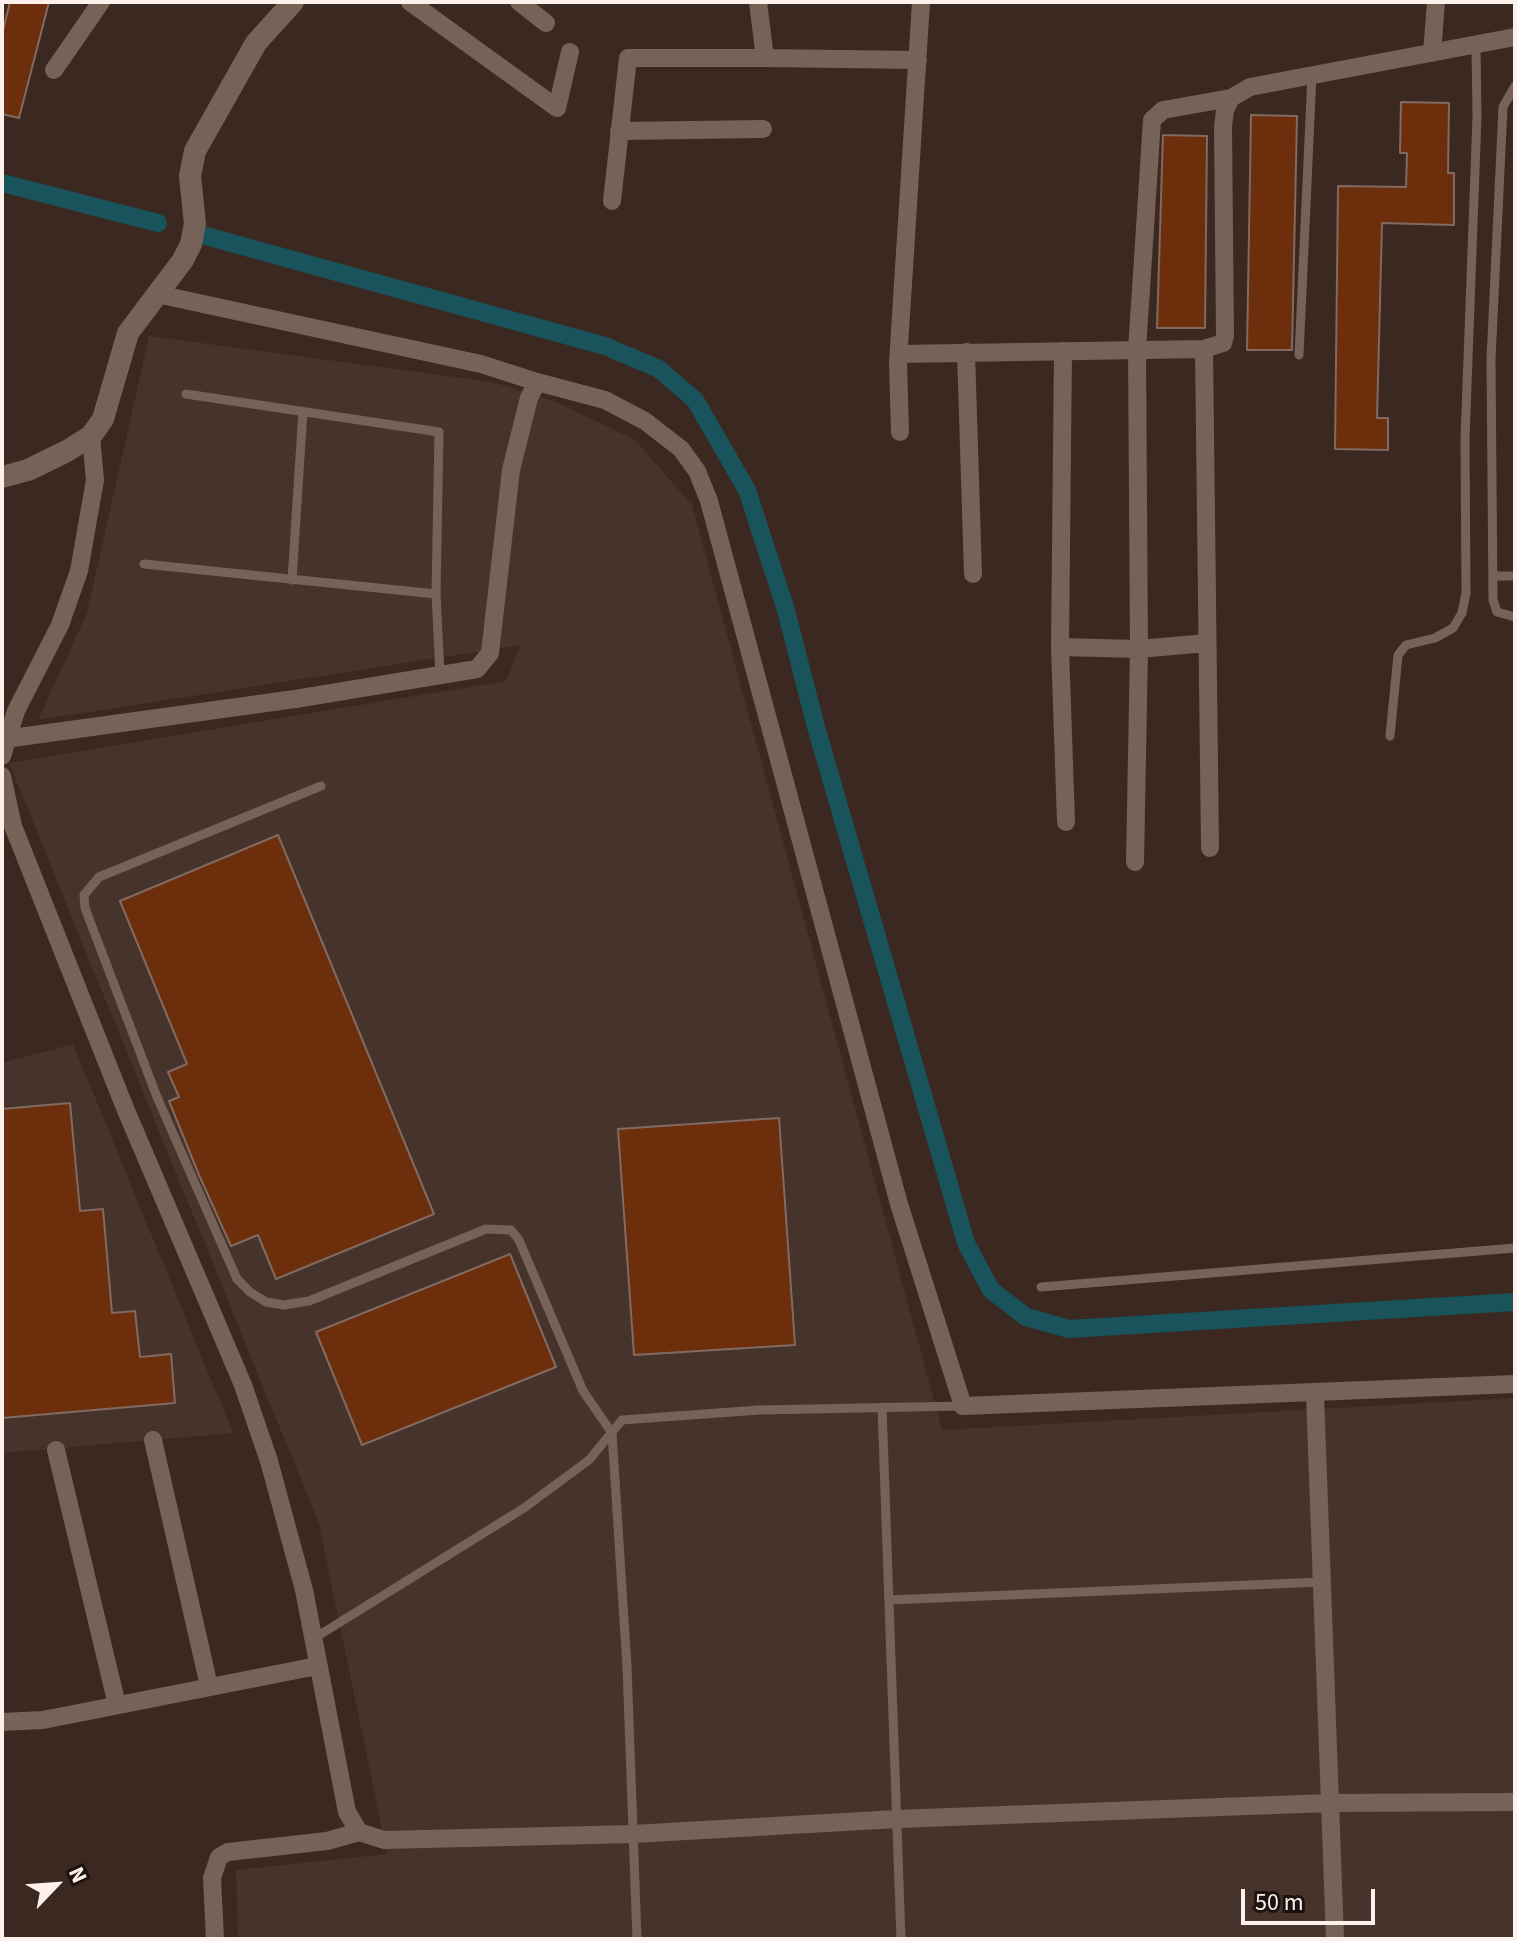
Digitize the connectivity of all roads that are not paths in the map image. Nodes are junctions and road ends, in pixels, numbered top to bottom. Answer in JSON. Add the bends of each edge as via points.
{"nodes":[{"id":1,"x":101,"y":2,"type":"edge"},
{"id":2,"x":293,"y":2,"type":"edge"},
{"id":3,"x":410,"y":2,"type":"edge"},
{"id":4,"x":519,"y":2,"type":"edge"},
{"id":5,"x":758,"y":2,"type":"edge"},
{"id":6,"x":921,"y":2,"type":"edge"},
{"id":7,"x":1436,"y":2,"type":"edge"},
{"id":8,"x":546,"y":23,"type":"dead end"},
{"id":9,"x":1515,"y":37,"type":"edge"},
{"id":10,"x":1476,"y":46,"type":"junction"},
{"id":11,"x":570,"y":52,"type":"dead end"},
{"id":12,"x":1432,"y":53,"type":"junction"},
{"id":13,"x":765,"y":58,"type":"junction"},
{"id":14,"x":918,"y":60,"type":"junction"},
{"id":15,"x":54,"y":70,"type":"dead end"},
{"id":16,"x":1312,"y":74,"type":"junction"},
{"id":17,"x":1515,"y":86,"type":"edge"},
{"id":18,"x":1231,"y":98,"type":"junction"},
{"id":19,"x":763,"y":129,"type":"dead end"},
{"id":20,"x":619,"y":131,"type":"junction"},
{"id":21,"x":612,"y":201,"type":"dead end"},
{"id":22,"x":157,"y":294,"type":"junction"},
{"id":23,"x":1204,"y":349,"type":"junction"},
{"id":24,"x":1137,"y":350,"type":"junction"},
{"id":25,"x":1063,"y":351,"type":"junction"},
{"id":26,"x":966,"y":352,"type":"junction"},
{"id":27,"x":899,"y":354,"type":"junction"},
{"id":28,"x":1299,"y":355,"type":"dead end"},
{"id":29,"x":537,"y":382,"type":"junction"},
{"id":30,"x":186,"y":394,"type":"dead end"},
{"id":31,"x":303,"y":411,"type":"junction"},
{"id":32,"x":900,"y":432,"type":"dead end"},
{"id":33,"x":91,"y":436,"type":"junction"},
{"id":34,"x":2,"y":477,"type":"edge"},
{"id":35,"x":144,"y":564,"type":"dead end"},
{"id":36,"x":973,"y":574,"type":"dead end"},
{"id":37,"x":1493,"y":576,"type":"junction"},
{"id":38,"x":1515,"y":576,"type":"edge"},
{"id":39,"x":292,"y":580,"type":"junction"},
{"id":40,"x":436,"y":594,"type":"junction"},
{"id":41,"x":1515,"y":617,"type":"edge"},
{"id":42,"x":1207,"y":643,"type":"junction"},
{"id":43,"x":1060,"y":647,"type":"junction"},
{"id":44,"x":1139,"y":649,"type":"junction"},
{"id":45,"x":440,"y":675,"type":"junction"},
{"id":46,"x":1390,"y":736,"type":"dead end"},
{"id":47,"x":4,"y":748,"type":"edge"},
{"id":48,"x":2,"y":776,"type":"edge"},
{"id":49,"x":321,"y":786,"type":"dead end"},
{"id":50,"x":1066,"y":822,"type":"dead end"},
{"id":51,"x":1210,"y":848,"type":"dead end"},
{"id":52,"x":1135,"y":862,"type":"dead end"},
{"id":53,"x":1515,"y":1248,"type":"edge"},
{"id":54,"x":1041,"y":1287,"type":"dead end"},
{"id":55,"x":1515,"y":1384,"type":"edge"},
{"id":56,"x":1315,"y":1395,"type":"junction"},
{"id":57,"x":963,"y":1406,"type":"junction"},
{"id":58,"x":882,"y":1407,"type":"junction"},
{"id":59,"x":612,"y":1433,"type":"junction"},
{"id":60,"x":153,"y":1440,"type":"dead end"},
{"id":61,"x":56,"y":1450,"type":"dead end"},
{"id":62,"x":1322,"y":1582,"type":"junction"},
{"id":63,"x":889,"y":1600,"type":"junction"},
{"id":64,"x":313,"y":1639,"type":"junction"},
{"id":65,"x":317,"y":1666,"type":"junction"},
{"id":66,"x":209,"y":1686,"type":"junction"},
{"id":67,"x":117,"y":1705,"type":"junction"},
{"id":68,"x":2,"y":1722,"type":"edge"},
{"id":69,"x":1515,"y":1802,"type":"edge"},
{"id":70,"x":1329,"y":1803,"type":"junction"},
{"id":71,"x":897,"y":1819,"type":"junction"},
{"id":72,"x":359,"y":1832,"type":"junction"},
{"id":73,"x":633,"y":1834,"type":"junction"},
{"id":74,"x":215,"y":1939,"type":"edge"},
{"id":75,"x":637,"y":1939,"type":"edge"},
{"id":76,"x":901,"y":1939,"type":"edge"},
{"id":77,"x":1335,"y":1939,"type":"edge"}],
"edges":[{"from":1,"to":15,"type":"street"},
{"from":2,"to":22,"type":"street","via":[[256,43],[195,151],[191,244]]},
{"from":3,"to":11,"type":"street","via":[[557,108]]},
{"from":4,"to":8,"type":"street"},
{"from":5,"to":13,"type":"street"},
{"from":6,"to":14,"type":"street"},
{"from":7,"to":12,"type":"street"},
{"from":9,"to":10,"type":"street"},
{"from":10,"to":12,"type":"street"},
{"from":10,"to":46,"type":"lane","via":[[1465,425],[1466,593],[1453,628],[1406,645],[1398,655]]},
{"from":12,"to":16,"type":"street"},
{"from":13,"to":14,"type":"street"},
{"from":13,"to":20,"type":"street","via":[[628,58]]},
{"from":14,"to":27,"type":"street"},
{"from":16,"to":18,"type":"street","via":[[1250,87]]},
{"from":16,"to":28,"type":"lane"},
{"from":17,"to":37,"type":"lane","via":[[1503,107],[1491,359]]},
{"from":18,"to":23,"type":"street","via":[[1223,127],[1225,336],[1223,343]]},
{"from":18,"to":24,"type":"street","via":[[1163,110],[1152,120]]},
{"from":19,"to":20,"type":"street"},
{"from":20,"to":21,"type":"street"},
{"from":22,"to":29,"type":"street","via":[[481,364]]},
{"from":22,"to":33,"type":"street","via":[[128,333],[103,419]]},
{"from":23,"to":24,"type":"street"},
{"from":23,"to":42,"type":"street"},
{"from":24,"to":25,"type":"street"},
{"from":24,"to":44,"type":"street"},
{"from":25,"to":26,"type":"street"},
{"from":25,"to":43,"type":"street"},
{"from":26,"to":27,"type":"street"},
{"from":26,"to":36,"type":"street"},
{"from":27,"to":32,"type":"street"},
{"from":29,"to":45,"type":"street","via":[[511,470],[490,653],[477,669]]},
{"from":29,"to":57,"type":"street","via":[[605,400],[645,421],[681,449],[697,471],[899,1204]]},
{"from":30,"to":31,"type":"lane"},
{"from":31,"to":39,"type":"lane"},
{"from":31,"to":40,"type":"lane","via":[[439,432]]},
{"from":33,"to":34,"type":"street","via":[[47,462]]},
{"from":33,"to":47,"type":"street","via":[[95,480],[79,571]]},
{"from":35,"to":39,"type":"lane"},
{"from":37,"to":38,"type":"lane"},
{"from":37,"to":41,"type":"lane","via":[[1497,612]]},
{"from":39,"to":40,"type":"lane"},
{"from":40,"to":45,"type":"lane"},
{"from":42,"to":44,"type":"street"},
{"from":42,"to":51,"type":"street"},
{"from":43,"to":44,"type":"street"},
{"from":43,"to":50,"type":"street"},
{"from":44,"to":52,"type":"street"},
{"from":45,"to":47,"type":"street"},
{"from":48,"to":64,"type":"street","via":[[13,826],[91,1025],[243,1385],[291,1538]]},
{"from":49,"to":59,"type":"lane","via":[[99,877],[84,895],[157,1097],[237,1279],[266,1302],[309,1301],[486,1229],[511,1230],[583,1391]]},
{"from":53,"to":54,"type":"lane"},
{"from":55,"to":56,"type":"street"},
{"from":56,"to":57,"type":"street"},
{"from":56,"to":62,"type":"street"},
{"from":57,"to":58,"type":"lane"},
{"from":58,"to":59,"type":"lane","via":[[629,1419]]},
{"from":58,"to":63,"type":"lane"},
{"from":59,"to":64,"type":"lane","via":[[589,1460],[524,1508]]},
{"from":59,"to":73,"type":"lane"},
{"from":60,"to":66,"type":"street"},
{"from":61,"to":67,"type":"street"},
{"from":62,"to":63,"type":"lane"},
{"from":62,"to":70,"type":"street"},
{"from":63,"to":71,"type":"lane"},
{"from":64,"to":65,"type":"street"},
{"from":65,"to":66,"type":"street"},
{"from":65,"to":72,"type":"street","via":[[347,1812]]},
{"from":66,"to":67,"type":"street"},
{"from":67,"to":68,"type":"street","via":[[43,1720]]},
{"from":69,"to":70,"type":"street"},
{"from":70,"to":71,"type":"street"},
{"from":70,"to":77,"type":"street"},
{"from":71,"to":73,"type":"street"},
{"from":71,"to":76,"type":"lane"},
{"from":72,"to":73,"type":"street","via":[[384,1840]]},
{"from":72,"to":74,"type":"street","via":[[219,1857],[212,1878]]},
{"from":73,"to":75,"type":"lane"}]}
